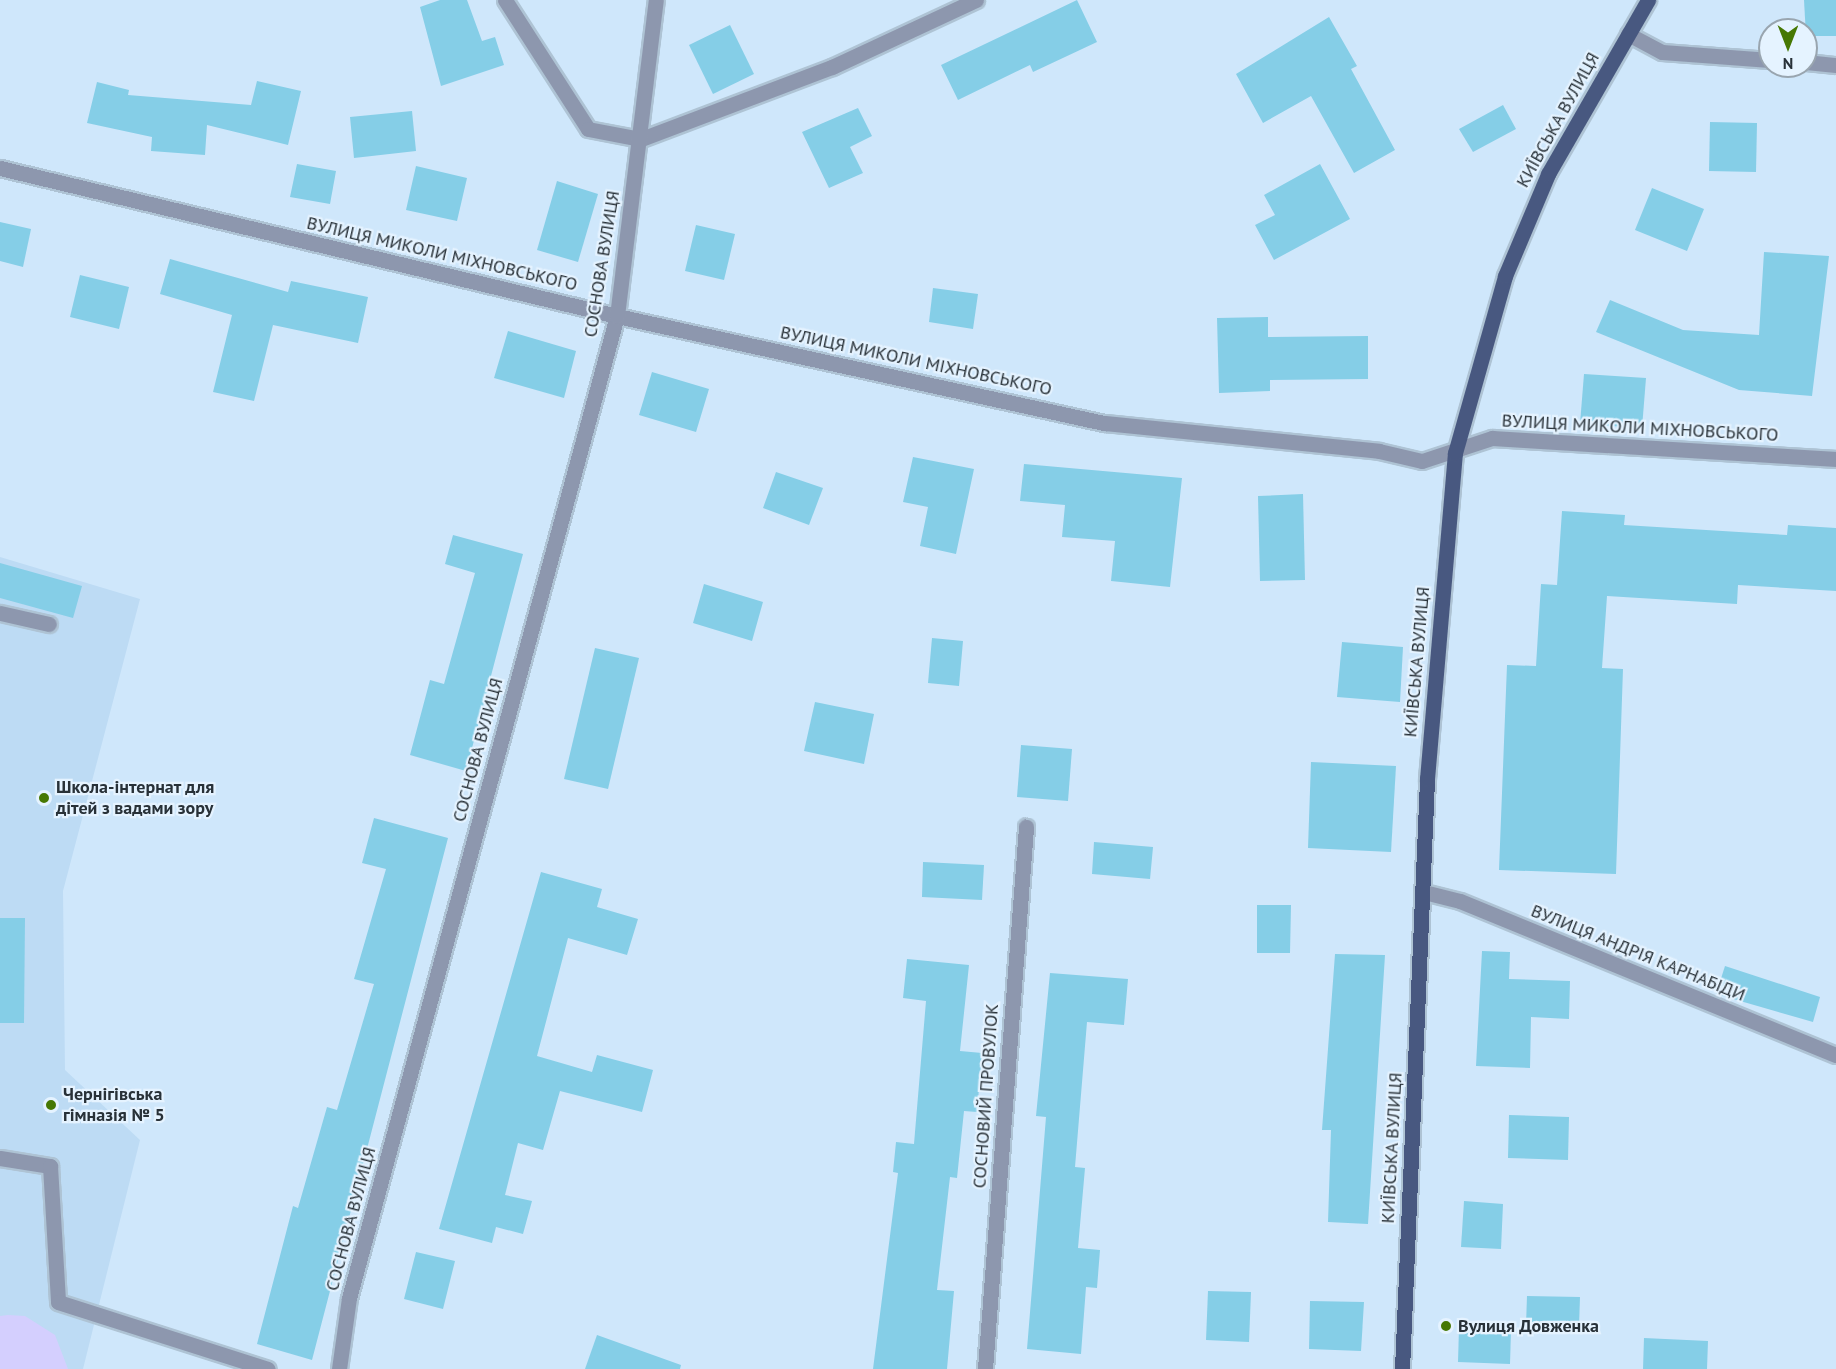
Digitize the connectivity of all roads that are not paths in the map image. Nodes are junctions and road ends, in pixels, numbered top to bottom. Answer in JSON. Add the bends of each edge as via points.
{"nodes":[{"id":1,"x":505,"y":0,"type":"edge"},
{"id":2,"x":656,"y":0,"type":"edge"},
{"id":3,"x":976,"y":0,"type":"edge"},
{"id":4,"x":1648,"y":0,"type":"edge"},
{"id":5,"x":1628,"y":34,"type":"junction"},
{"id":6,"x":1758,"y":59,"type":"edge"},
{"id":7,"x":1818,"y":63,"type":"edge"},
{"id":8,"x":1836,"y":65,"type":"edge"},
{"id":9,"x":641,"y":139,"type":"junction"},
{"id":10,"x":0,"y":168,"type":"edge"},
{"id":11,"x":617,"y":316,"type":"junction"},
{"id":12,"x":1455,"y":453,"type":"junction"},
{"id":13,"x":1836,"y":459,"type":"edge"},
{"id":14,"x":0,"y":613,"type":"edge"},
{"id":15,"x":49,"y":624,"type":"dead end"},
{"id":16,"x":1026,"y":826,"type":"dead end"},
{"id":17,"x":1424,"y":892,"type":"junction"},
{"id":18,"x":1836,"y":1055,"type":"edge"},
{"id":19,"x":0,"y":1158,"type":"edge"},
{"id":20,"x":268,"y":1369,"type":"edge"},
{"id":21,"x":339,"y":1369,"type":"edge"},
{"id":22,"x":985,"y":1369,"type":"edge"},
{"id":23,"x":1402,"y":1369,"type":"edge"}],
"edges":[{"from":1,"to":9,"type":"street","via":[[588,129]]},
{"from":2,"to":9,"type":"street","name":"СОСНОВА ВУЛИЦЯ"},
{"from":3,"to":9,"type":"street","via":[[832,67]]},
{"from":4,"to":5,"type":"main road","name":"КИЇВСЬКА ВУЛИЦЯ"},
{"from":5,"to":6,"type":"street","via":[[1662,52]]},
{"from":5,"to":12,"type":"main road","name":"КИЇВСЬКА ВУЛИЦЯ","via":[[1548,174],[1509,265]]},
{"from":7,"to":8,"type":"street"},
{"from":9,"to":11,"type":"street","name":"СОСНОВА ВУЛИЦЯ"},
{"from":10,"to":11,"type":"street","name":"ВУЛИЦЯ МИКОЛИ МІХНОВСЬКОГО"},
{"from":11,"to":12,"type":"street","name":"ВУЛИЦЯ МИКОЛИ МІХНОВСЬКОГО","via":[[1105,423],[1379,451],[1422,460]]},
{"from":11,"to":21,"type":"street","name":"СОСНОВА ВУЛИЦЯ","via":[[349,1298]]},
{"from":12,"to":13,"type":"street","name":"ВУЛИЦЯ МИКОЛИ МІХНОВСЬКОГО","via":[[1492,438]]},
{"from":12,"to":17,"type":"main road","name":"КИЇВСЬКА ВУЛИЦЯ","via":[[1427,779]]},
{"from":14,"to":15,"type":"street"},
{"from":16,"to":22,"type":"street","name":"СОСНОВИЙ ПРОВУЛОК"},
{"from":17,"to":18,"type":"street","name":"ВУЛИЦЯ АНДРІЯ КАРНАБІДИ","via":[[1460,901]]},
{"from":17,"to":23,"type":"main road","name":"КИЇВСЬКА ВУЛИЦЯ"},
{"from":19,"to":20,"type":"street","via":[[50,1166],[58,1302]]}]}
